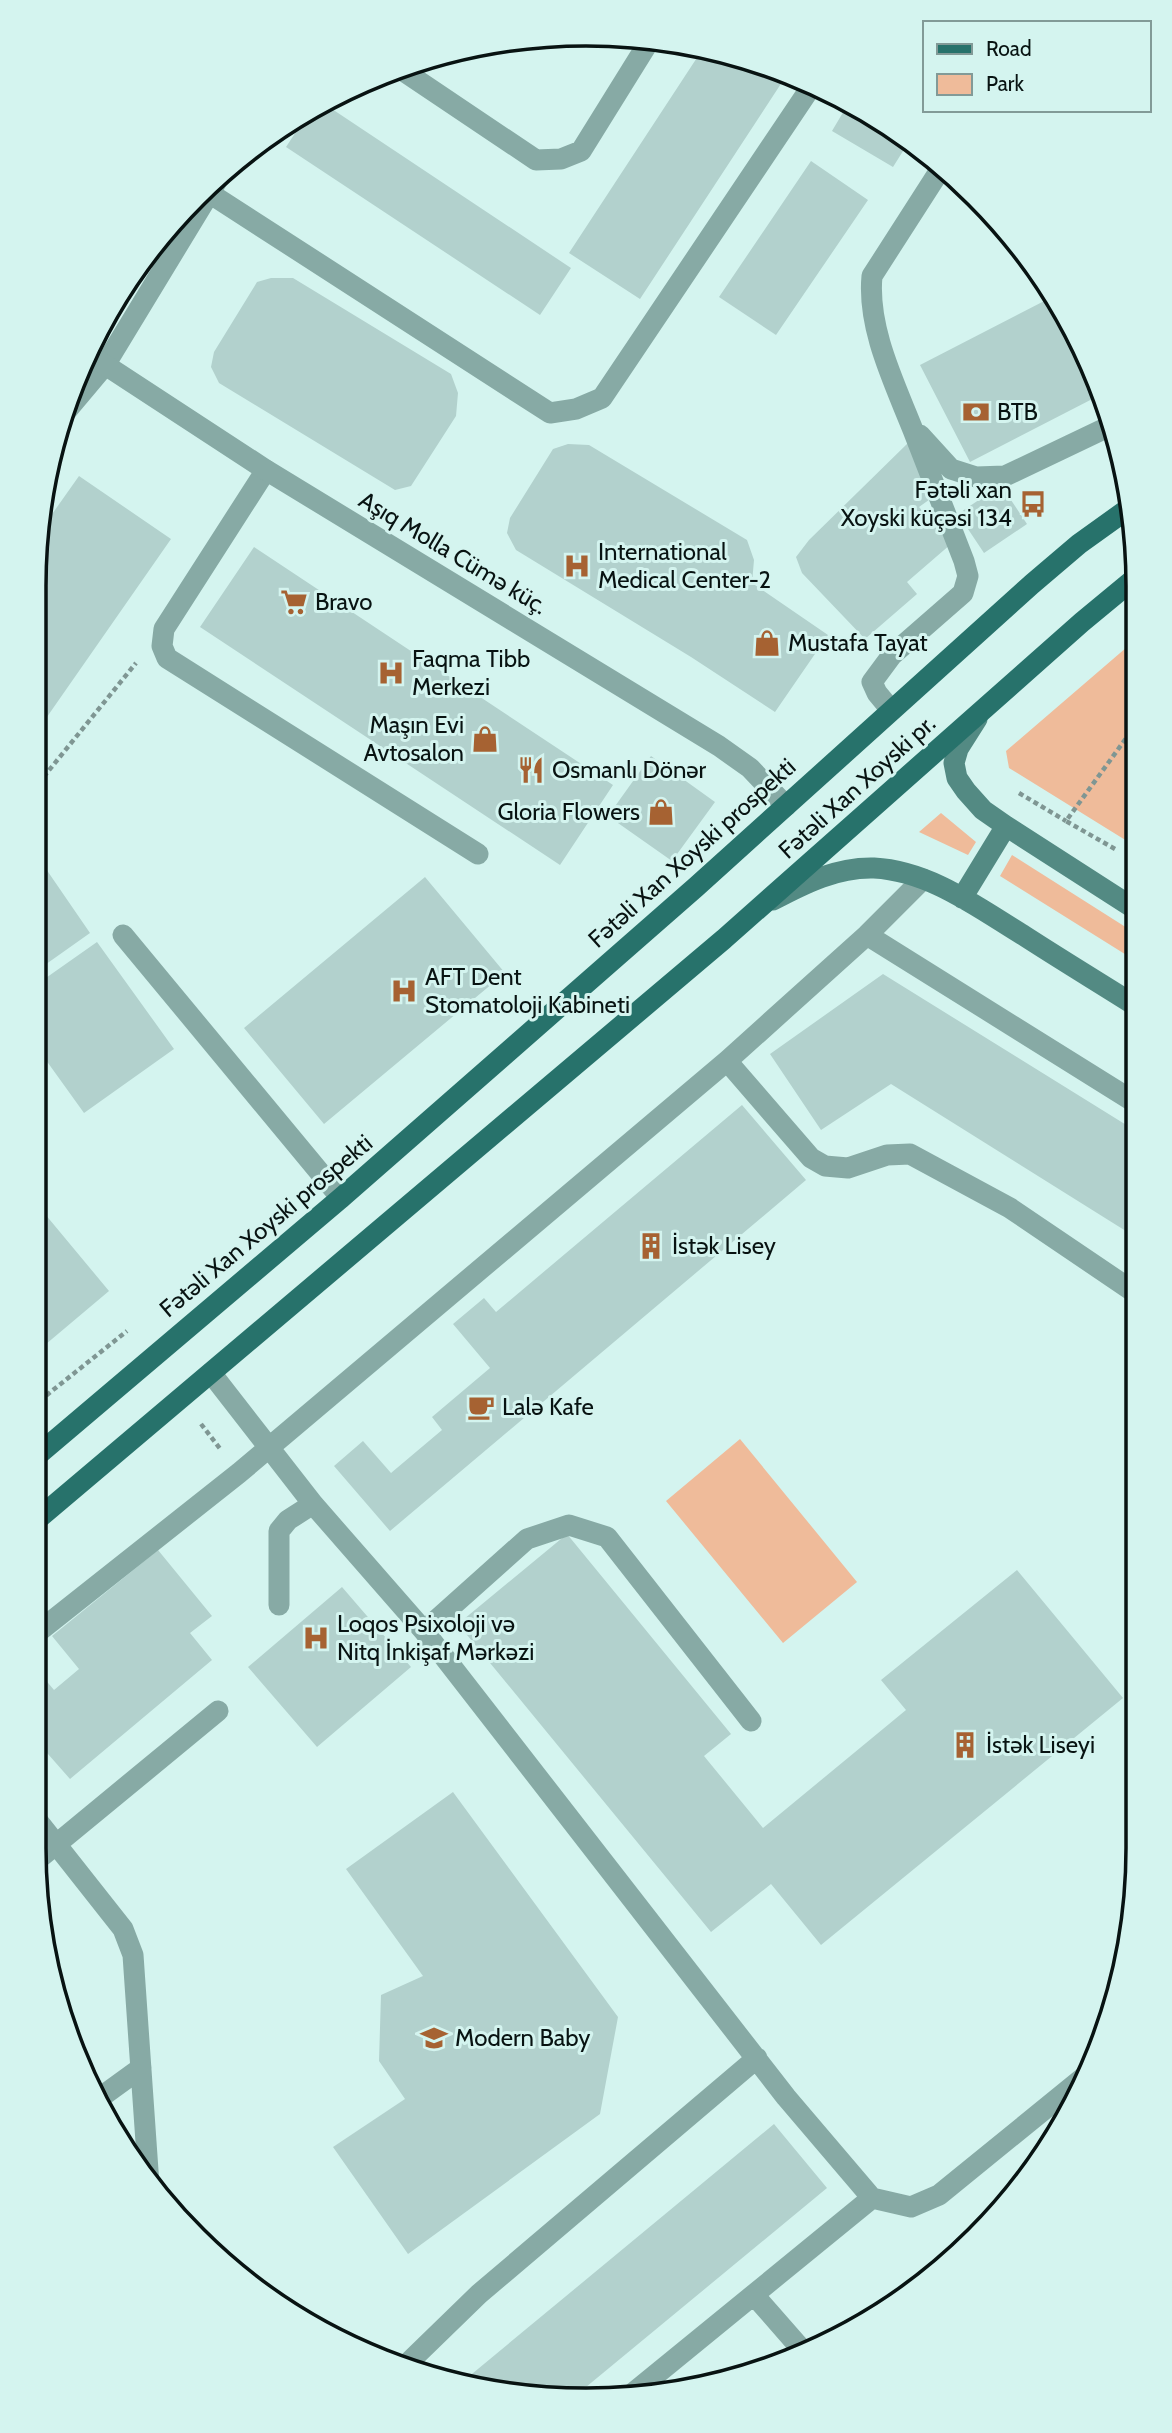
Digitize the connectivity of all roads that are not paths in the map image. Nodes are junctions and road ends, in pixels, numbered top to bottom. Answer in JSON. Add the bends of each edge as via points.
{"nodes":[{"id":1,"x":644,"y":49,"type":"edge"},
{"id":2,"x":409,"y":75,"type":"edge"},
{"id":3,"x":807,"y":93,"type":"edge"},
{"id":4,"x":937,"y":175,"type":"edge"},
{"id":5,"x":214,"y":195,"type":"edge"},
{"id":6,"x":188,"y":222,"type":"edge"},
{"id":7,"x":96,"y":359,"type":"edge"},
{"id":8,"x":105,"y":365,"type":"junction"},
{"id":9,"x":81,"y":393,"type":"edge"},
{"id":10,"x":911,"y":425,"type":"junction"},
{"id":11,"x":1103,"y":429,"type":"edge"},
{"id":12,"x":266,"y":470,"type":"junction"},
{"id":13,"x":1122,"y":513,"type":"edge"},
{"id":14,"x":1126,"y":586,"type":"edge"},
{"id":15,"x":891,"y":710,"type":"junction"},
{"id":16,"x":983,"y":710,"type":"junction"},
{"id":17,"x":786,"y":806,"type":"junction"},
{"id":18,"x":1006,"y":826,"type":"junction"},
{"id":19,"x":478,"y":854,"type":"dead end"},
{"id":20,"x":923,"y":878,"type":"junction"},
{"id":21,"x":962,"y":898,"type":"junction"},
{"id":22,"x":1126,"y":903,"type":"edge"},
{"id":23,"x":765,"y":904,"type":"junction"},
{"id":24,"x":123,"y":935,"type":"dead end"},
{"id":25,"x":867,"y":935,"type":"junction"},
{"id":26,"x":1126,"y":1000,"type":"edge"},
{"id":27,"x":727,"y":1061,"type":"junction"},
{"id":28,"x":1126,"y":1097,"type":"edge"},
{"id":29,"x":341,"y":1198,"type":"junction"},
{"id":30,"x":1126,"y":1287,"type":"edge"},
{"id":31,"x":211,"y":1373,"type":"junction"},
{"id":32,"x":46,"y":1448,"type":"edge"},
{"id":33,"x":268,"y":1448,"type":"junction"},
{"id":34,"x":313,"y":1504,"type":"junction"},
{"id":35,"x":46,"y":1512,"type":"edge"},
{"id":36,"x":279,"y":1605,"type":"dead end"},
{"id":37,"x":46,"y":1626,"type":"edge"},
{"id":38,"x":424,"y":1631,"type":"junction"},
{"id":39,"x":218,"y":1711,"type":"dead end"},
{"id":40,"x":751,"y":1721,"type":"dead end"},
{"id":41,"x":46,"y":1831,"type":"edge"},
{"id":42,"x":56,"y":1843,"type":"junction"},
{"id":43,"x":46,"y":1852,"type":"edge"},
{"id":44,"x":757,"y":2058,"type":"junction"},
{"id":45,"x":141,"y":2068,"type":"junction"},
{"id":46,"x":1069,"y":2089,"type":"edge"},
{"id":47,"x":105,"y":2094,"type":"edge"},
{"id":48,"x":147,"y":2162,"type":"edge"},
{"id":49,"x":872,"y":2198,"type":"junction"},
{"id":50,"x":754,"y":2295,"type":"junction"},
{"id":51,"x":797,"y":2344,"type":"edge"},
{"id":52,"x":412,"y":2359,"type":"edge"},
{"id":53,"x":644,"y":2384,"type":"edge"}],
"edges":[{"from":1,"to":2,"type":"street","via":[[581,151],[561,159],[536,160]]},
{"from":3,"to":5,"type":"street","via":[[602,398],[576,409],[550,413]]},
{"from":4,"to":10,"type":"street","via":[[872,276],[870,297],[882,347]]},
{"from":6,"to":8,"type":"street"},
{"from":7,"to":8,"type":"street","name":"Aşıq Molla Cümə küç."},
{"from":8,"to":9,"type":"street"},
{"from":8,"to":12,"type":"street","name":"Aşıq Molla Cümə küç."},
{"from":10,"to":11,"type":"street","via":[[951,469],[976,477],[1004,476]]},
{"from":10,"to":15,"type":"street","via":[[968,576],[963,593],[878,671],[873,682]]},
{"from":12,"to":17,"type":"street","name":"Aşıq Molla Cümə küç.","via":[[719,746],[751,768]]},
{"from":12,"to":19,"type":"street","via":[[164,629],[162,646],[167,658]]},
{"from":13,"to":15,"type":"main road","name":"Fətəli Xan Xoyski prospekti","via":[[1031,584]]},
{"from":14,"to":16,"type":"main road"},
{"from":15,"to":17,"type":"main road","name":"Fətəli Xan Xoyski prospekti"},
{"from":16,"to":18,"type":"main road","via":[[954,763],[957,778],[974,800]]},
{"from":16,"to":23,"type":"main road","name":"Fətəli Xan Xoyski pr."},
{"from":17,"to":29,"type":"main road","name":"Fətəli Xan Xoyski prospekti"},
{"from":18,"to":21,"type":"main road"},
{"from":18,"to":22,"type":"main road"},
{"from":20,"to":21,"type":"main road"},
{"from":20,"to":23,"type":"main road","via":[[873,868],[845,870]]},
{"from":20,"to":25,"type":"street"},
{"from":21,"to":26,"type":"main road"},
{"from":23,"to":31,"type":"main road"},
{"from":24,"to":29,"type":"street"},
{"from":25,"to":27,"type":"street"},
{"from":25,"to":28,"type":"street"},
{"from":27,"to":30,"type":"street","via":[[811,1158],[825,1166],[848,1168],[887,1154],[910,1154],[1010,1208]]},
{"from":27,"to":33,"type":"street"},
{"from":29,"to":32,"type":"main road","name":"Fətəli Xan Xoyski prospekti"},
{"from":31,"to":33,"type":"street"},
{"from":31,"to":35,"type":"main road"},
{"from":33,"to":34,"type":"street"},
{"from":33,"to":37,"type":"street"},
{"from":34,"to":36,"type":"street","via":[[279,1531]]},
{"from":34,"to":38,"type":"street"},
{"from":38,"to":40,"type":"street","via":[[527,1539],[569,1525],[607,1537]]},
{"from":38,"to":44,"type":"street"},
{"from":39,"to":42,"type":"street"},
{"from":41,"to":42,"type":"street"},
{"from":42,"to":43,"type":"street"},
{"from":42,"to":45,"type":"street","via":[[123,1929],[133,1955]]},
{"from":44,"to":49,"type":"street"},
{"from":44,"to":52,"type":"street","via":[[479,2294]]},
{"from":45,"to":47,"type":"street"},
{"from":45,"to":48,"type":"street"},
{"from":46,"to":49,"type":"street","via":[[939,2195],[911,2207]]},
{"from":49,"to":50,"type":"street"},
{"from":50,"to":51,"type":"street"},
{"from":50,"to":53,"type":"street"}]}
